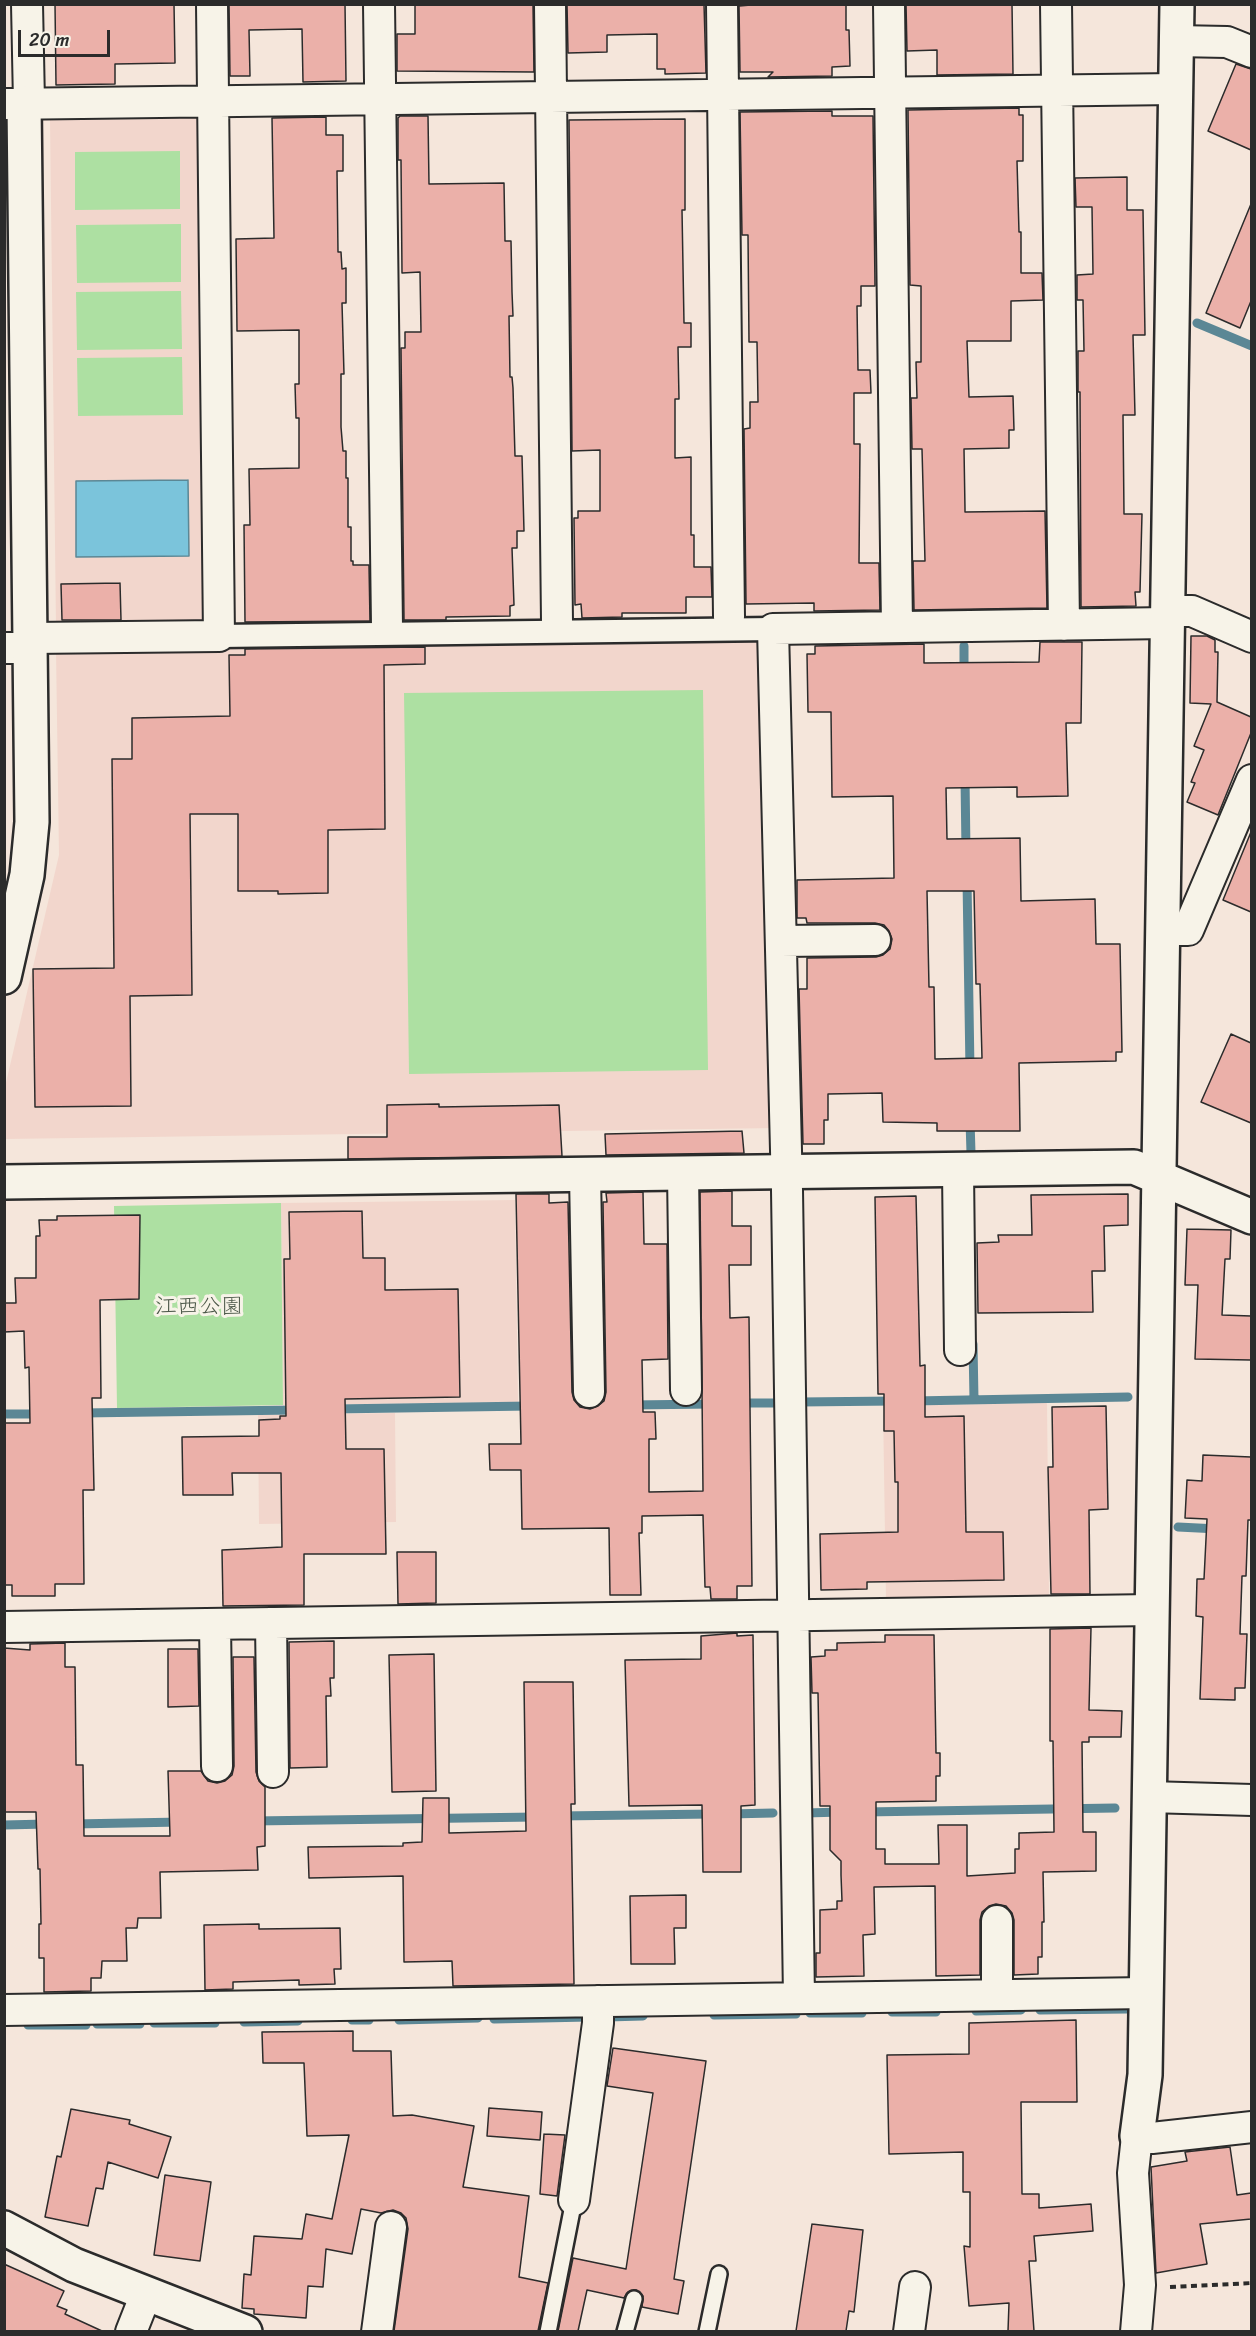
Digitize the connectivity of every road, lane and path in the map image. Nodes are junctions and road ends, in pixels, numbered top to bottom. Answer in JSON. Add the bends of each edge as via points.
{"nodes":[{"id":1,"x":27,"y":4,"type":"edge"},
{"id":2,"x":212,"y":4,"type":"edge"},
{"id":3,"x":379,"y":4,"type":"edge"},
{"id":4,"x":550,"y":4,"type":"edge"},
{"id":5,"x":722,"y":4,"type":"edge"},
{"id":6,"x":889,"y":4,"type":"edge"},
{"id":7,"x":1056,"y":4,"type":"edge"},
{"id":8,"x":1177,"y":4,"type":"edge"},
{"id":9,"x":1176,"y":41,"type":"junction"},
{"id":10,"x":1251,"y":52,"type":"edge"},
{"id":11,"x":1175,"y":89,"type":"junction"},
{"id":12,"x":1058,"y":90,"type":"junction"},
{"id":13,"x":890,"y":92,"type":"junction"},
{"id":14,"x":723,"y":94,"type":"junction"},
{"id":15,"x":551,"y":96,"type":"junction"},
{"id":16,"x":380,"y":99,"type":"junction"},
{"id":17,"x":213,"y":101,"type":"junction"},
{"id":18,"x":19,"y":103,"type":"edge"},
{"id":19,"x":1167,"y":617,"type":"junction"},
{"id":20,"x":729,"y":623,"type":"junction"},
{"id":21,"x":1064,"y":625,"type":"junction"},
{"id":22,"x":557,"y":627,"type":"junction"},
{"id":23,"x":897,"y":627,"type":"junction"},
{"id":24,"x":773,"y":629,"type":"junction"},
{"id":25,"x":387,"y":630,"type":"junction"},
{"id":26,"x":219,"y":636,"type":"junction"},
{"id":27,"x":1251,"y":637,"type":"edge"},
{"id":28,"x":22,"y":645,"type":"edge"},
{"id":29,"x":1251,"y":780,"type":"edge"},
{"id":30,"x":1162,"y":930,"type":"junction"},
{"id":31,"x":875,"y":940,"type":"dead end"},
{"id":32,"x":781,"y":941,"type":"junction"},
{"id":33,"x":4,"y":976,"type":"edge"},
{"id":34,"x":958,"y":1170,"type":"junction"},
{"id":35,"x":787,"y":1172,"type":"junction"},
{"id":36,"x":683,"y":1173,"type":"junction"},
{"id":37,"x":585,"y":1175,"type":"junction"},
{"id":38,"x":1159,"y":1178,"type":"junction"},
{"id":39,"x":4,"y":1182,"type":"edge"},
{"id":40,"x":1251,"y":1217,"type":"edge"},
{"id":41,"x":960,"y":1350,"type":"dead end"},
{"id":42,"x":686,"y":1390,"type":"dead end"},
{"id":43,"x":589,"y":1392,"type":"dead end"},
{"id":44,"x":1152,"y":1610,"type":"junction"},
{"id":45,"x":793,"y":1615,"type":"junction"},
{"id":46,"x":271,"y":1623,"type":"junction"},
{"id":47,"x":215,"y":1624,"type":"junction"},
{"id":48,"x":4,"y":1627,"type":"edge"},
{"id":49,"x":217,"y":1766,"type":"dead end"},
{"id":50,"x":273,"y":1772,"type":"dead end"},
{"id":51,"x":1149,"y":1797,"type":"junction"},
{"id":52,"x":1251,"y":1800,"type":"edge"},
{"id":53,"x":997,"y":1921,"type":"dead end"},
{"id":54,"x":1146,"y":1993,"type":"junction"},
{"id":55,"x":997,"y":1995,"type":"junction"},
{"id":56,"x":798,"y":1998,"type":"junction"},
{"id":57,"x":598,"y":2001,"type":"junction"},
{"id":58,"x":4,"y":2010,"type":"edge"},
{"id":59,"x":1251,"y":2127,"type":"edge"},
{"id":60,"x":1137,"y":2136,"type":"junction"},
{"id":61,"x":574,"y":2200,"type":"joint"},
{"id":62,"x":391,"y":2227,"type":"dead end"},
{"id":63,"x":4,"y":2228,"type":"edge"},
{"id":64,"x":719,"y":2274,"type":"dead end"},
{"id":65,"x":1251,"y":2283,"type":"edge"},
{"id":66,"x":915,"y":2287,"type":"dead end"},
{"id":67,"x":1140,"y":2288,"type":"junction"},
{"id":68,"x":146,"y":2294,"type":"junction"},
{"id":69,"x":634,"y":2299,"type":"dead end"},
{"id":70,"x":131,"y":2331,"type":"edge"},
{"id":71,"x":244,"y":2331,"type":"edge"},
{"id":72,"x":377,"y":2331,"type":"edge"},
{"id":73,"x":548,"y":2331,"type":"edge"},
{"id":74,"x":625,"y":2331,"type":"edge"},
{"id":75,"x":707,"y":2331,"type":"edge"},
{"id":76,"x":909,"y":2331,"type":"edge"},
{"id":77,"x":1136,"y":2331,"type":"edge"}],
"edges":[{"from":1,"to":18,"type":"street"},
{"from":2,"to":17,"type":"street"},
{"from":3,"to":16,"type":"street"},
{"from":4,"to":15,"type":"street"},
{"from":5,"to":14,"type":"street"},
{"from":6,"to":13,"type":"street"},
{"from":7,"to":12,"type":"street"},
{"from":8,"to":9,"type":"street"},
{"from":9,"to":10,"type":"street","via":[[1227,42]]},
{"from":9,"to":11,"type":"street"},
{"from":11,"to":12,"type":"street"},
{"from":11,"to":19,"type":"street"},
{"from":12,"to":13,"type":"street"},
{"from":12,"to":21,"type":"street"},
{"from":13,"to":14,"type":"street"},
{"from":13,"to":23,"type":"street"},
{"from":14,"to":15,"type":"street"},
{"from":14,"to":20,"type":"street"},
{"from":15,"to":16,"type":"street"},
{"from":15,"to":22,"type":"street"},
{"from":16,"to":17,"type":"street"},
{"from":16,"to":25,"type":"street"},
{"from":17,"to":18,"type":"street"},
{"from":17,"to":26,"type":"street"},
{"from":18,"to":28,"type":"street"},
{"from":19,"to":21,"type":"street"},
{"from":19,"to":27,"type":"street","via":[[1192,611]]},
{"from":19,"to":30,"type":"street"},
{"from":20,"to":22,"type":"street"},
{"from":20,"to":24,"type":"street"},
{"from":21,"to":23,"type":"street"},
{"from":22,"to":25,"type":"street"},
{"from":23,"to":24,"type":"street"},
{"from":24,"to":32,"type":"street"},
{"from":25,"to":26,"type":"street"},
{"from":26,"to":28,"type":"street"},
{"from":28,"to":33,"type":"street","via":[[33,796],[31,849]]},
{"from":29,"to":30,"type":"street","via":[[1188,930]]},
{"from":30,"to":38,"type":"street"},
{"from":31,"to":32,"type":"street"},
{"from":32,"to":35,"type":"street"},
{"from":34,"to":35,"type":"street"},
{"from":34,"to":38,"type":"street","via":[[1134,1167]]},
{"from":34,"to":41,"type":"street"},
{"from":35,"to":36,"type":"street"},
{"from":35,"to":45,"type":"street"},
{"from":36,"to":37,"type":"street"},
{"from":36,"to":42,"type":"street"},
{"from":37,"to":39,"type":"street"},
{"from":37,"to":43,"type":"street"},
{"from":38,"to":40,"type":"street"},
{"from":38,"to":44,"type":"street"},
{"from":44,"to":45,"type":"street"},
{"from":44,"to":51,"type":"street"},
{"from":45,"to":46,"type":"street"},
{"from":45,"to":56,"type":"street"},
{"from":46,"to":47,"type":"street"},
{"from":46,"to":50,"type":"street"},
{"from":47,"to":48,"type":"street"},
{"from":47,"to":49,"type":"street"},
{"from":51,"to":52,"type":"street"},
{"from":51,"to":54,"type":"street"},
{"from":53,"to":55,"type":"street"},
{"from":54,"to":55,"type":"street"},
{"from":54,"to":60,"type":"street","via":[[1145,2075]]},
{"from":55,"to":56,"type":"street"},
{"from":56,"to":57,"type":"street"},
{"from":57,"to":58,"type":"street"},
{"from":57,"to":61,"type":"street"},
{"from":59,"to":60,"type":"street","via":[[1152,2138]]},
{"from":60,"to":67,"type":"street","via":[[1133,2173]]},
{"from":61,"to":73,"type":"lane"},
{"from":62,"to":72,"type":"street"},
{"from":63,"to":68,"type":"street","via":[[74,2265]]},
{"from":64,"to":75,"type":"lane"},
{"from":65,"to":67,"type":"path"},
{"from":66,"to":76,"type":"street"},
{"from":67,"to":77,"type":"street"},
{"from":68,"to":70,"type":"street"},
{"from":68,"to":71,"type":"street"},
{"from":69,"to":74,"type":"lane"}]}
